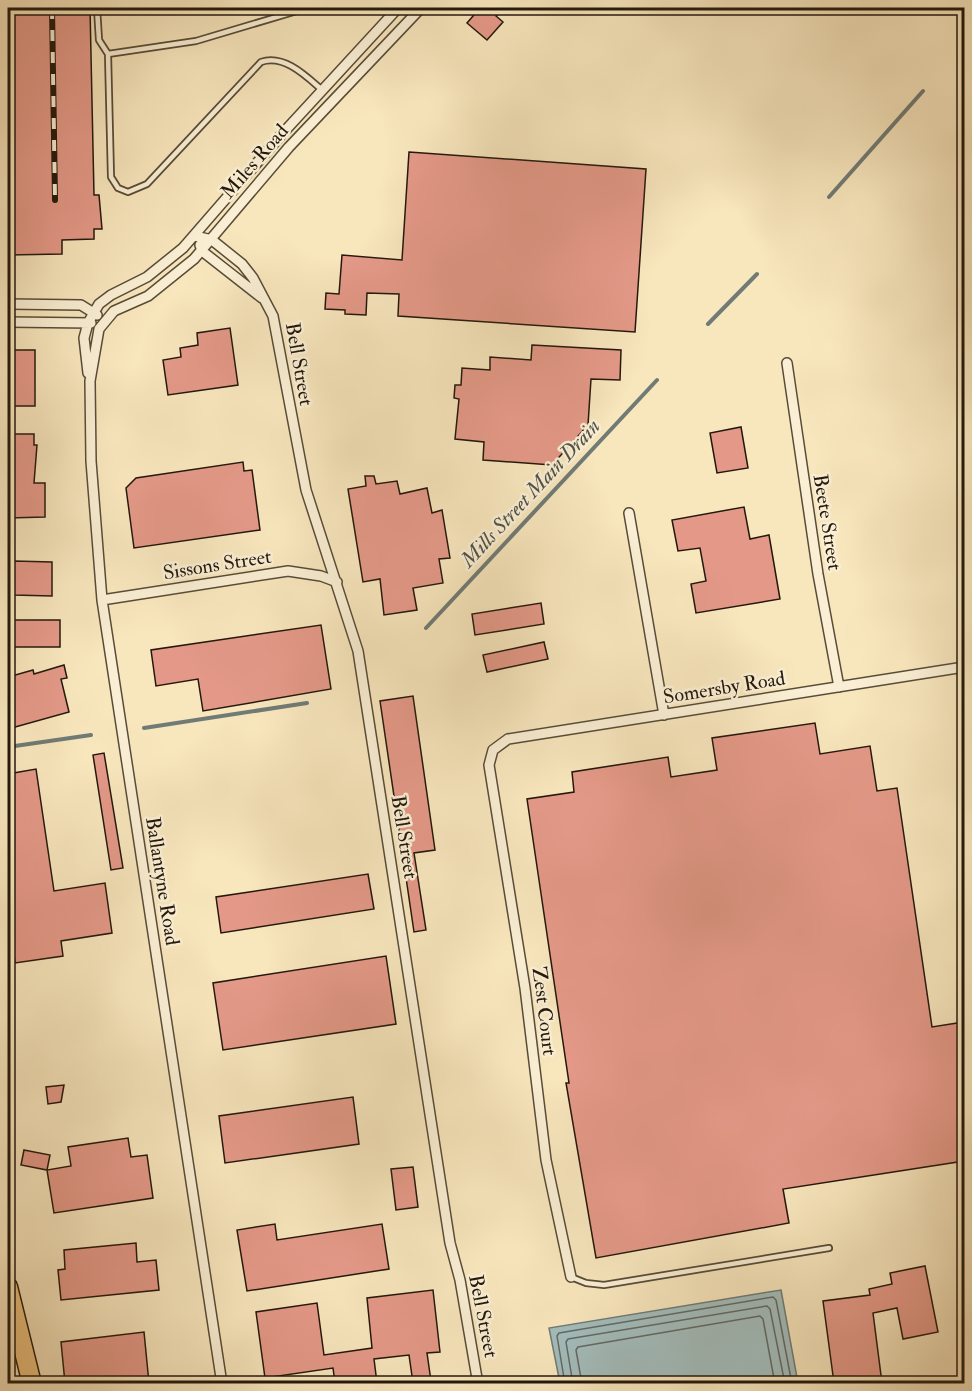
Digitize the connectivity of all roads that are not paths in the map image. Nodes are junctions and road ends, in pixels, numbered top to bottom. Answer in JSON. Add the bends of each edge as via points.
{"nodes":[{"id":1,"x":97,"y":8,"type":"edge"},
{"id":2,"x":304,"y":8,"type":"edge"},
{"id":3,"x":398,"y":8,"type":"edge"},
{"id":4,"x":421,"y":8,"type":"edge"},
{"id":5,"x":108,"y":54,"type":"junction"},
{"id":6,"x":322,"y":90,"type":"junction"},
{"id":7,"x":195,"y":236,"type":"junction"},
{"id":8,"x":212,"y":240,"type":"junction"},
{"id":9,"x":202,"y":251,"type":"junction"},
{"id":10,"x":105,"y":299,"type":"junction"},
{"id":11,"x":268,"y":303,"type":"junction"},
{"id":12,"x":8,"y":304,"type":"edge"},
{"id":13,"x":81,"y":305,"type":"junction"},
{"id":14,"x":94,"y":311,"type":"junction"},
{"id":15,"x":67,"y":321,"type":"junction"},
{"id":16,"x":103,"y":321,"type":"junction"},
{"id":17,"x":8,"y":322,"type":"edge"},
{"id":18,"x":88,"y":323,"type":"junction"},
{"id":19,"x":84,"y":338,"type":"junction"},
{"id":20,"x":787,"y":363,"type":"dead end"},
{"id":21,"x":90,"y":381,"type":"junction"},
{"id":22,"x":629,"y":513,"type":"dead end"},
{"id":23,"x":337,"y":582,"type":"junction"},
{"id":24,"x":102,"y":600,"type":"junction"},
{"id":25,"x":964,"y":667,"type":"edge"},
{"id":26,"x":839,"y":687,"type":"junction"},
{"id":27,"x":664,"y":715,"type":"junction"},
{"id":28,"x":493,"y":750,"type":"joint"},
{"id":29,"x":828,"y":1248,"type":"dead end"},
{"id":30,"x":571,"y":1277,"type":"joint"},
{"id":31,"x":8,"y":1287,"type":"edge"},
{"id":32,"x":32,"y":1383,"type":"edge"},
{"id":33,"x":222,"y":1383,"type":"edge"},
{"id":34,"x":478,"y":1383,"type":"edge"}],
"edges":[{"from":1,"to":5,"type":"lane","via":[[99,40]]},
{"from":2,"to":5,"type":"lane","via":[[196,41]]},
{"from":3,"to":6,"type":"street","name":"Miles Road"},
{"from":4,"to":8,"type":"street","name":"Miles Road","via":[[289,147]]},
{"from":5,"to":6,"type":"lane","via":[[111,177],[118,188],[128,192],[147,184],[261,62],[272,60],[297,69]]},
{"from":6,"to":7,"type":"street","name":"Miles Road"},
{"from":7,"to":8,"type":"street","name":"Bell Street"},
{"from":7,"to":9,"type":"street","name":"Bell Street"},
{"from":7,"to":10,"type":"street","name":"Miles Road","via":[[159,269]]},
{"from":8,"to":9,"type":"street","name":"Miles Road"},
{"from":8,"to":11,"type":"street","name":"Bell Street","via":[[248,271]]},
{"from":9,"to":11,"type":"street","name":"Bell Street"},
{"from":9,"to":16,"type":"street","name":"Miles Road","via":[[167,283],[114,310]]},
{"from":10,"to":13,"type":"street"},
{"from":10,"to":14,"type":"street","name":"Miles Road"},
{"from":11,"to":23,"type":"street","name":"Bell Street","via":[[279,340],[306,490]]},
{"from":12,"to":13,"type":"street"},
{"from":13,"to":14,"type":"street"},
{"from":14,"to":16,"type":"street"},
{"from":14,"to":18,"type":"street","name":"Ballantyne Road"},
{"from":15,"to":17,"type":"street","name":"Miles Road"},
{"from":15,"to":18,"type":"street","name":"Miles Road"},
{"from":15,"to":19,"type":"street","via":[[79,327]]},
{"from":16,"to":18,"type":"street","name":"Miles Road"},
{"from":16,"to":21,"type":"street","name":"Ballantyne Road","via":[[94,343]]},
{"from":18,"to":19,"type":"street","name":"Ballantyne Road"},
{"from":19,"to":21,"type":"street","name":"Ballantyne Road"},
{"from":20,"to":26,"type":"street","name":"Beete Street","via":[[816,563]]},
{"from":21,"to":24,"type":"street","name":"Ballantyne Road","via":[[92,494]]},
{"from":22,"to":27,"type":"street"},
{"from":23,"to":24,"type":"street","name":"Sissons Street","via":[[288,571]]},
{"from":23,"to":34,"type":"street","name":"Bell Street","via":[[358,651],[450,1243]]},
{"from":24,"to":33,"type":"street","name":"Ballantyne Road"},
{"from":25,"to":26,"type":"street","name":"Somersby Road"},
{"from":26,"to":27,"type":"street","name":"Somersby Road"},
{"from":27,"to":28,"type":"street","name":"Somersby Road","via":[[508,739]]},
{"from":28,"to":30,"type":"street","name":"Zest Court","via":[[489,765],[525,988],[546,1160]]},
{"from":29,"to":30,"type":"lane","via":[[604,1285]]},
{"from":31,"to":32,"type":"highway"}]}
